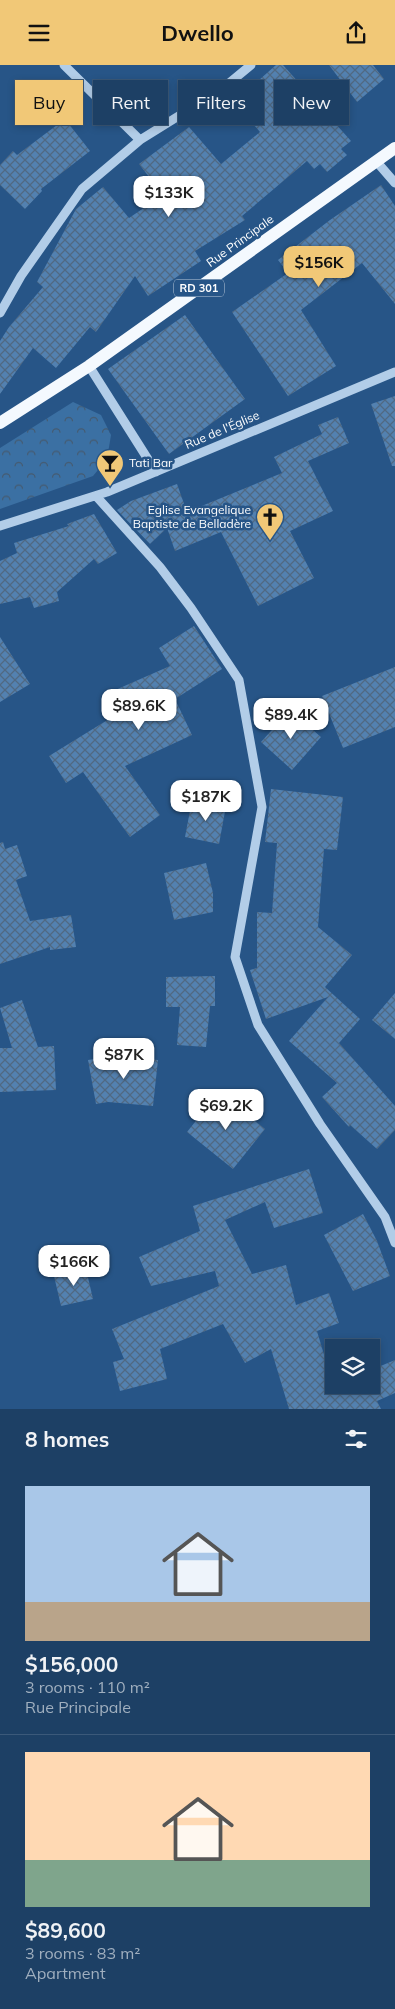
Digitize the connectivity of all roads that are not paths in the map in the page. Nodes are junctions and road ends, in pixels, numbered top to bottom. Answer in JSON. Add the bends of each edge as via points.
{"nodes":[{"id":1,"x":64,"y":65,"type":"edge"},
{"id":2,"x":251,"y":65,"type":"edge"},
{"id":3,"x":140,"y":141,"type":"junction"},
{"id":4,"x":395,"y":148,"type":"edge"},
{"id":5,"x":376,"y":161,"type":"junction"},
{"id":6,"x":395,"y":183,"type":"edge"},
{"id":7,"x":0,"y":313,"type":"edge"},
{"id":8,"x":89,"y":366,"type":"junction"},
{"id":9,"x":395,"y":372,"type":"edge"},
{"id":10,"x":0,"y":423,"type":"edge"},
{"id":11,"x":156,"y":472,"type":"junction"},
{"id":12,"x":96,"y":496,"type":"junction"},
{"id":13,"x":0,"y":526,"type":"edge"},
{"id":14,"x":395,"y":1243,"type":"edge"}],
"edges":[{"from":1,"to":3,"type":"street"},
{"from":2,"to":3,"type":"street","via":[[222,89]]},
{"from":3,"to":7,"type":"street","via":[[82,189],[21,276]]},
{"from":4,"to":5,"type":"main road","name":"Rue Principale","number":"RD 301"},
{"from":5,"to":6,"type":"street"},
{"from":5,"to":8,"type":"main road","name":"Rue Principale","number":"RD 301"},
{"from":8,"to":10,"type":"main road","name":"Rue Principale","number":"RD 301"},
{"from":8,"to":11,"type":"street"},
{"from":9,"to":11,"type":"street","name":"Rue de l'Église"},
{"from":11,"to":12,"type":"street","name":"Rue de l'Église"},
{"from":12,"to":13,"type":"street","name":"Rue de l'Église"},
{"from":12,"to":14,"type":"street","via":[[160,567],[238,680],[262,807],[235,957],[258,1025],[320,1124],[385,1217]]}]}
